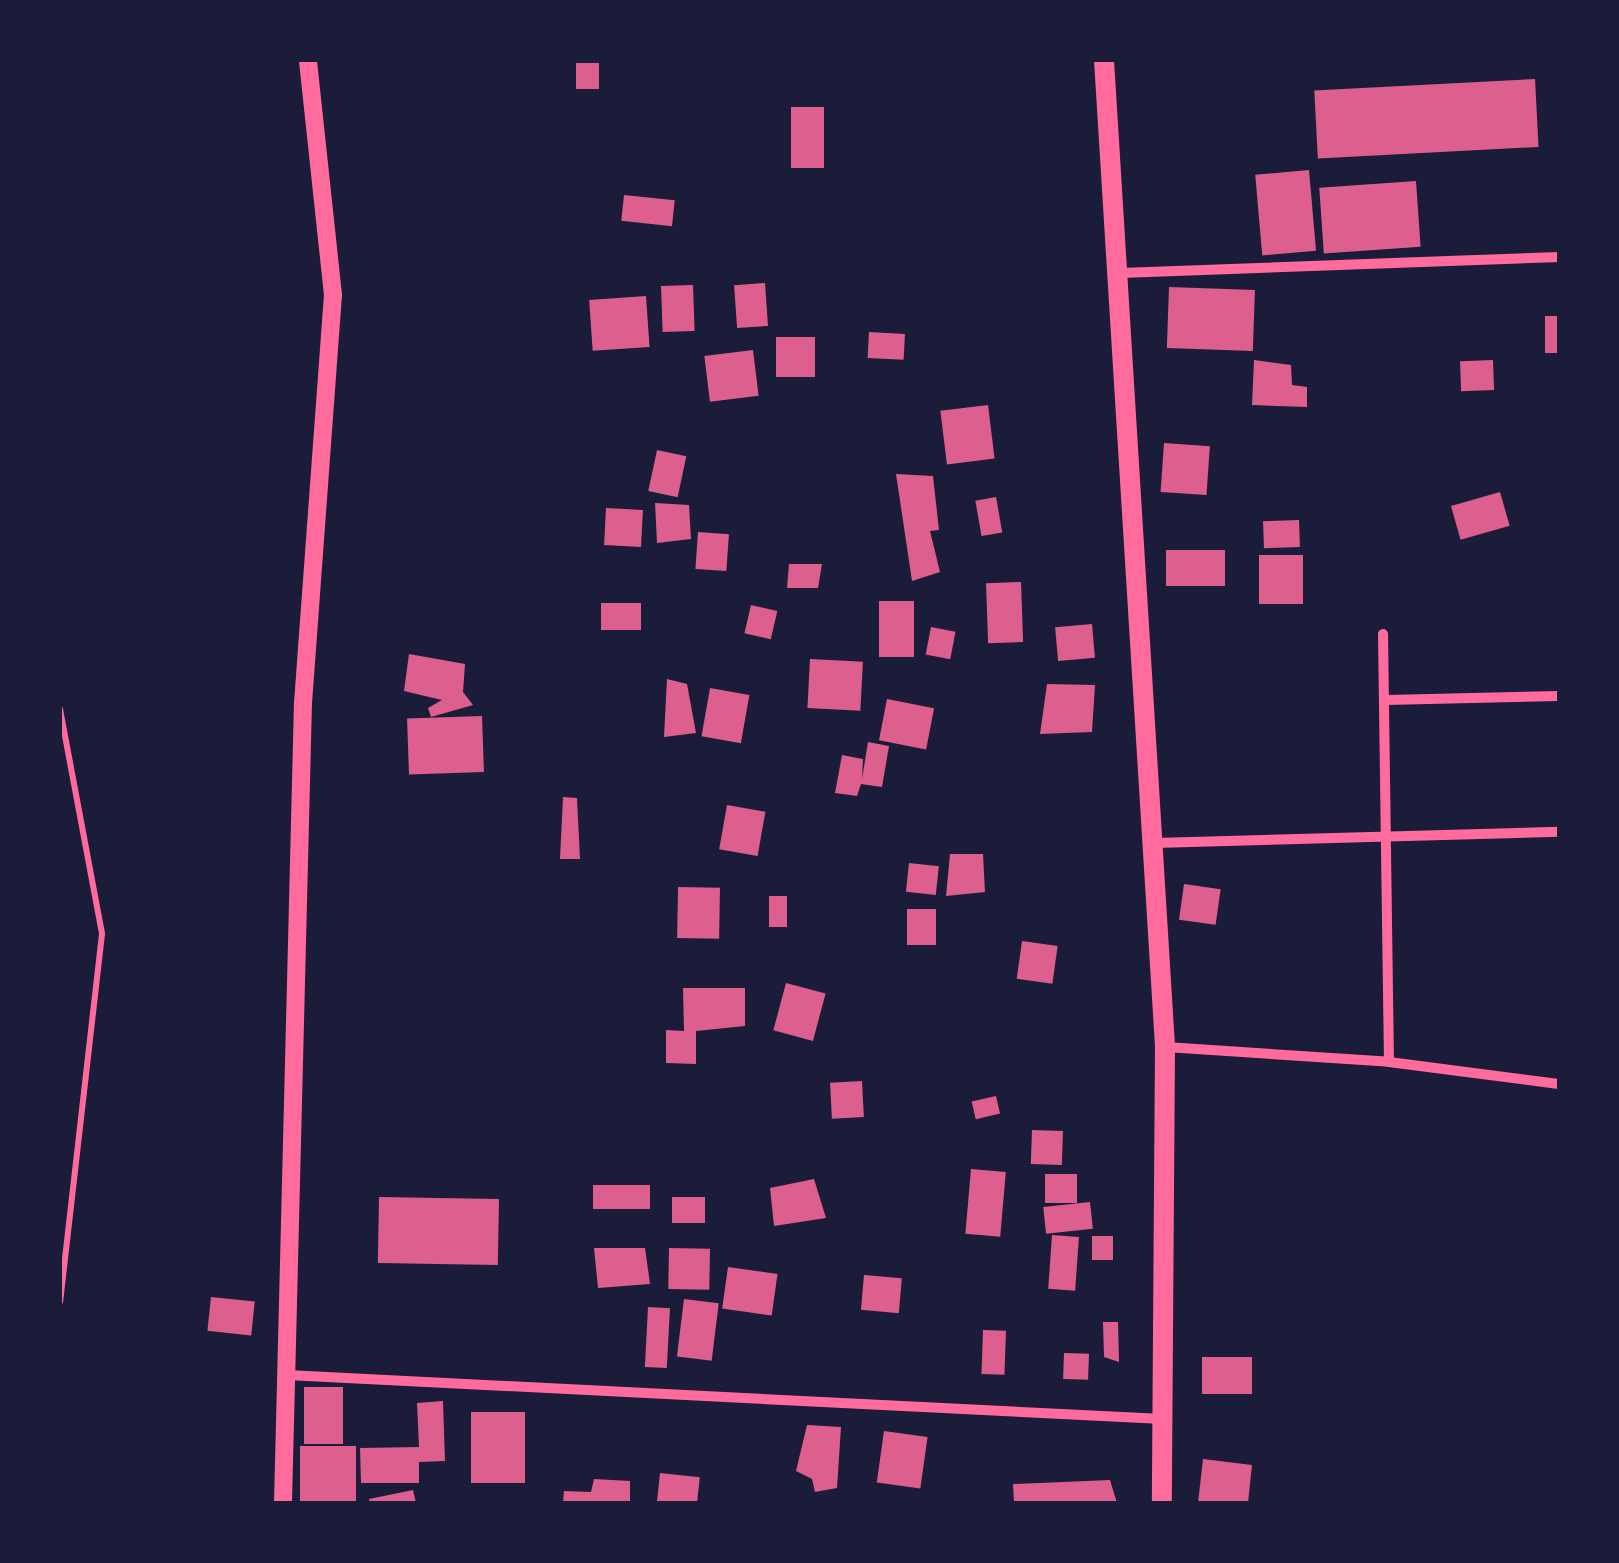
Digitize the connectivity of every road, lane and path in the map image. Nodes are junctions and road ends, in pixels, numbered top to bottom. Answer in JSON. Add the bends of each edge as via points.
{"nodes":[{"id":1,"x":308,"y":60,"type":"edge"},
{"id":2,"x":1104,"y":60,"type":"edge"},
{"id":3,"x":1559,"y":258,"type":"edge"},
{"id":4,"x":1121,"y":272,"type":"junction"},
{"id":5,"x":1383,"y":634,"type":"dead end"},
{"id":6,"x":1559,"y":696,"type":"edge"},
{"id":7,"x":1386,"y":700,"type":"junction"},
{"id":8,"x":60,"y":709,"type":"edge"},
{"id":9,"x":1559,"y":832,"type":"edge"},
{"id":10,"x":1389,"y":836,"type":"junction"},
{"id":11,"x":1154,"y":843,"type":"junction"},
{"id":12,"x":1164,"y":1047,"type":"junction"},
{"id":13,"x":1388,"y":1062,"type":"junction"},
{"id":14,"x":1559,"y":1084,"type":"edge"},
{"id":15,"x":60,"y":1302,"type":"edge"},
{"id":16,"x":287,"y":1375,"type":"junction"},
{"id":17,"x":1163,"y":1419,"type":"junction"},
{"id":18,"x":284,"y":1503,"type":"edge"},
{"id":19,"x":1162,"y":1503,"type":"edge"}],
"edges":[{"from":1,"to":16,"type":"street","via":[[333,295],[303,703]]},
{"from":2,"to":4,"type":"main road"},
{"from":3,"to":4,"type":"street"},
{"from":4,"to":11,"type":"main road"},
{"from":5,"to":7,"type":"street"},
{"from":6,"to":7,"type":"street"},
{"from":7,"to":10,"type":"street"},
{"from":8,"to":15,"type":"path","via":[[102,934]]},
{"from":9,"to":10,"type":"street"},
{"from":10,"to":11,"type":"street"},
{"from":10,"to":13,"type":"street"},
{"from":11,"to":12,"type":"main road"},
{"from":12,"to":13,"type":"street"},
{"from":12,"to":17,"type":"main road"},
{"from":13,"to":14,"type":"street"},
{"from":16,"to":17,"type":"street"},
{"from":16,"to":18,"type":"street"},
{"from":17,"to":19,"type":"main road"}]}
